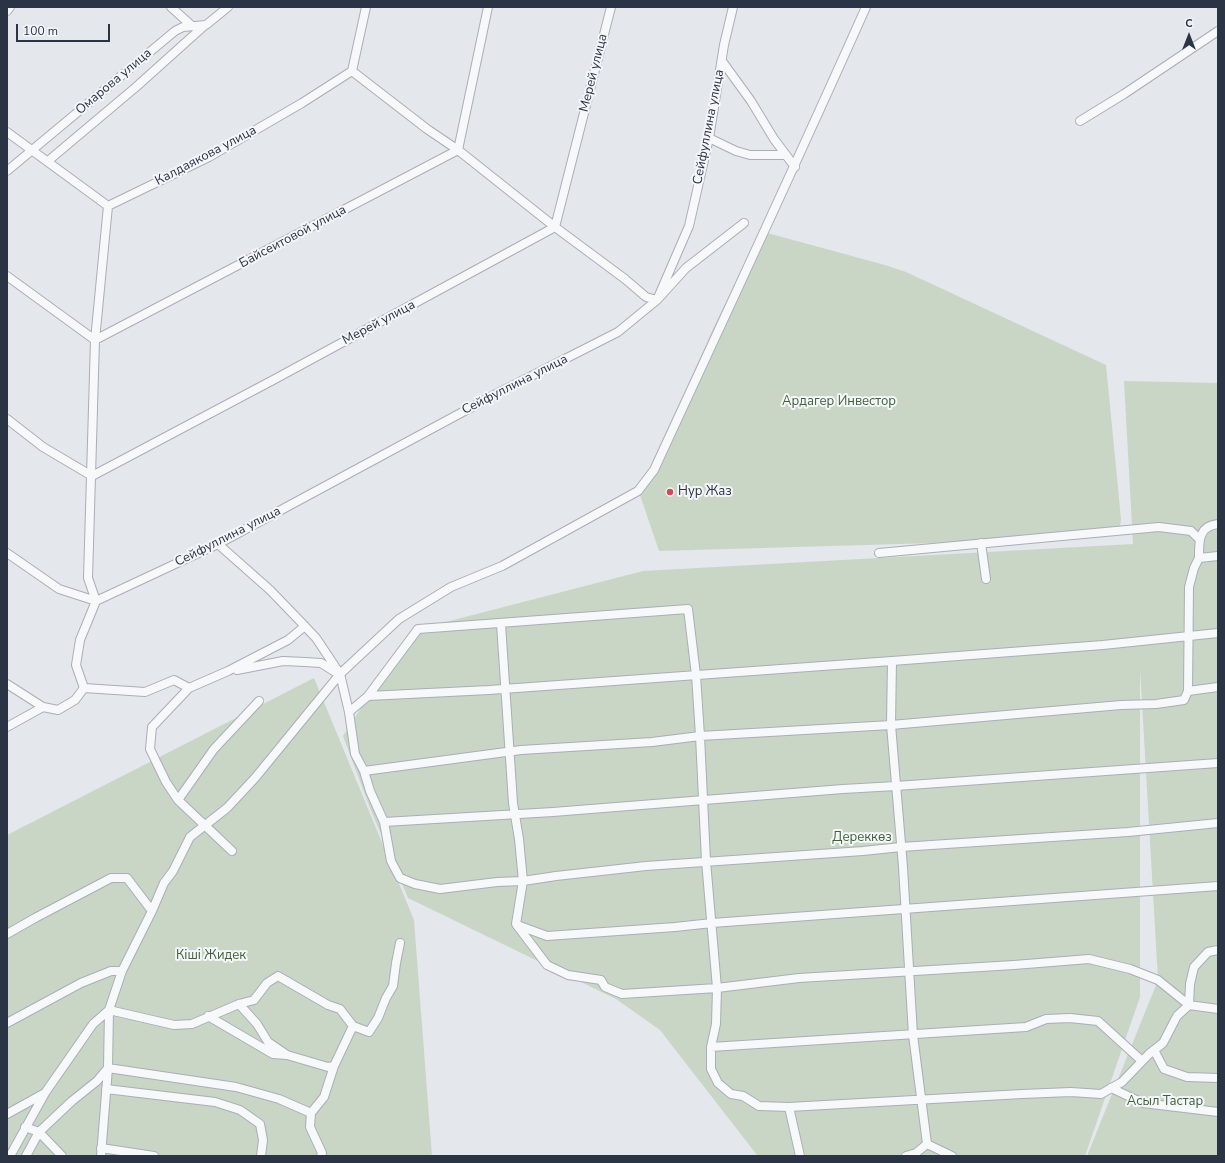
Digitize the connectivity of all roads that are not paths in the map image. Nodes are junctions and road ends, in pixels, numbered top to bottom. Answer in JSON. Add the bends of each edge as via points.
{"nodes":[{"id":1,"x":10,"y":7,"type":"edge"},
{"id":2,"x":171,"y":7,"type":"edge"},
{"id":3,"x":228,"y":7,"type":"edge"},
{"id":4,"x":366,"y":7,"type":"edge"},
{"id":5,"x":488,"y":7,"type":"edge"},
{"id":6,"x":611,"y":7,"type":"edge"},
{"id":7,"x":733,"y":7,"type":"edge"},
{"id":8,"x":866,"y":7,"type":"edge"},
{"id":9,"x":7,"y":11,"type":"edge"},
{"id":10,"x":206,"y":25,"type":"junction"},
{"id":11,"x":192,"y":26,"type":"junction"},
{"id":12,"x":1218,"y":31,"type":"edge"},
{"id":13,"x":722,"y":61,"type":"junction"},
{"id":14,"x":352,"y":71,"type":"junction"},
{"id":15,"x":1080,"y":121,"type":"dead end"},
{"id":16,"x":7,"y":132,"type":"edge"},
{"id":17,"x":709,"y":138,"type":"junction"},
{"id":18,"x":32,"y":150,"type":"junction"},
{"id":19,"x":458,"y":150,"type":"junction"},
{"id":20,"x":786,"y":155,"type":"junction"},
{"id":21,"x":48,"y":161,"type":"junction"},
{"id":22,"x":795,"y":168,"type":"junction"},
{"id":23,"x":7,"y":171,"type":"edge"},
{"id":24,"x":108,"y":206,"type":"junction"},
{"id":25,"x":744,"y":223,"type":"dead end"},
{"id":26,"x":555,"y":227,"type":"junction"},
{"id":27,"x":7,"y":276,"type":"edge"},
{"id":28,"x":657,"y":300,"type":"junction"},
{"id":29,"x":95,"y":340,"type":"junction"},
{"id":30,"x":7,"y":420,"type":"edge"},
{"id":31,"x":92,"y":476,"type":"junction"},
{"id":32,"x":1218,"y":524,"type":"edge"},
{"id":33,"x":1199,"y":539,"type":"junction"},
{"id":34,"x":981,"y":543,"type":"junction"},
{"id":35,"x":218,"y":544,"type":"junction"},
{"id":36,"x":7,"y":553,"type":"edge"},
{"id":37,"x":879,"y":553,"type":"dead end"},
{"id":38,"x":1218,"y":556,"type":"edge"},
{"id":39,"x":1199,"y":558,"type":"junction"},
{"id":40,"x":986,"y":579,"type":"dead end"},
{"id":41,"x":96,"y":601,"type":"junction"},
{"id":42,"x":501,"y":624,"type":"junction"},
{"id":43,"x":305,"y":626,"type":"junction"},
{"id":44,"x":1218,"y":633,"type":"edge"},
{"id":45,"x":1189,"y":636,"type":"junction"},
{"id":46,"x":892,"y":661,"type":"junction"},
{"id":47,"x":228,"y":671,"type":"junction"},
{"id":48,"x":340,"y":674,"type":"junction"},
{"id":49,"x":696,"y":675,"type":"junction"},
{"id":50,"x":7,"y":684,"type":"edge"},
{"id":51,"x":1218,"y":687,"type":"edge"},
{"id":52,"x":84,"y":688,"type":"junction"},
{"id":53,"x":189,"y":688,"type":"junction"},
{"id":54,"x":505,"y":689,"type":"junction"},
{"id":55,"x":1188,"y":691,"type":"junction"},
{"id":56,"x":368,"y":696,"type":"junction"},
{"id":57,"x":259,"y":701,"type":"dead end"},
{"id":58,"x":43,"y":707,"type":"junction"},
{"id":59,"x":349,"y":712,"type":"junction"},
{"id":60,"x":891,"y":725,"type":"junction"},
{"id":61,"x":7,"y":727,"type":"edge"},
{"id":62,"x":700,"y":736,"type":"junction"},
{"id":63,"x":510,"y":751,"type":"junction"},
{"id":64,"x":1218,"y":763,"type":"edge"},
{"id":65,"x":364,"y":771,"type":"junction"},
{"id":66,"x":896,"y":786,"type":"junction"},
{"id":67,"x":703,"y":799,"type":"junction"},
{"id":68,"x":178,"y":800,"type":"junction"},
{"id":69,"x":516,"y":814,"type":"junction"},
{"id":70,"x":384,"y":822,"type":"junction"},
{"id":71,"x":1218,"y":823,"type":"edge"},
{"id":72,"x":205,"y":825,"type":"junction"},
{"id":73,"x":901,"y":847,"type":"junction"},
{"id":74,"x":232,"y":851,"type":"dead end"},
{"id":75,"x":706,"y":861,"type":"junction"},
{"id":76,"x":523,"y":881,"type":"junction"},
{"id":77,"x":1218,"y":886,"type":"edge"},
{"id":78,"x":905,"y":909,"type":"junction"},
{"id":79,"x":152,"y":911,"type":"junction"},
{"id":80,"x":712,"y":923,"type":"junction"},
{"id":81,"x":516,"y":924,"type":"junction"},
{"id":82,"x":7,"y":934,"type":"edge"},
{"id":83,"x":400,"y":943,"type":"dead end"},
{"id":84,"x":1218,"y":950,"type":"edge"},
{"id":85,"x":122,"y":971,"type":"junction"},
{"id":86,"x":908,"y":971,"type":"junction"},
{"id":87,"x":717,"y":988,"type":"junction"},
{"id":88,"x":239,"y":1004,"type":"junction"},
{"id":89,"x":1189,"y":1005,"type":"junction"},
{"id":90,"x":1218,"y":1009,"type":"edge"},
{"id":91,"x":109,"y":1010,"type":"junction"},
{"id":92,"x":208,"y":1016,"type":"junction"},
{"id":93,"x":7,"y":1023,"type":"edge"},
{"id":94,"x":353,"y":1026,"type":"junction"},
{"id":95,"x":913,"y":1035,"type":"junction"},
{"id":96,"x":710,"y":1047,"type":"junction"},
{"id":97,"x":1154,"y":1050,"type":"junction"},
{"id":98,"x":287,"y":1055,"type":"junction"},
{"id":99,"x":1142,"y":1061,"type":"junction"},
{"id":100,"x":334,"y":1066,"type":"junction"},
{"id":101,"x":108,"y":1068,"type":"junction"},
{"id":102,"x":1218,"y":1078,"type":"edge"},
{"id":103,"x":1111,"y":1088,"type":"junction"},
{"id":104,"x":106,"y":1089,"type":"junction"},
{"id":105,"x":45,"y":1093,"type":"junction"},
{"id":106,"x":920,"y":1099,"type":"junction"},
{"id":107,"x":789,"y":1107,"type":"junction"},
{"id":108,"x":1218,"y":1112,"type":"edge"},
{"id":109,"x":311,"y":1113,"type":"junction"},
{"id":110,"x":7,"y":1114,"type":"edge"},
{"id":111,"x":25,"y":1127,"type":"junction"},
{"id":112,"x":39,"y":1132,"type":"junction"},
{"id":113,"x":927,"y":1144,"type":"junction"},
{"id":114,"x":101,"y":1152,"type":"edge"},
{"id":115,"x":10,"y":1156,"type":"edge"},
{"id":116,"x":26,"y":1156,"type":"edge"},
{"id":117,"x":62,"y":1156,"type":"edge"},
{"id":118,"x":154,"y":1156,"type":"edge"},
{"id":119,"x":261,"y":1156,"type":"edge"},
{"id":120,"x":321,"y":1156,"type":"edge"},
{"id":121,"x":800,"y":1156,"type":"edge"},
{"id":122,"x":906,"y":1156,"type":"edge"},
{"id":123,"x":952,"y":1156,"type":"edge"}],
"edges":[{"from":1,"to":9,"type":"street"},
{"from":2,"to":11,"type":"street"},
{"from":3,"to":10,"type":"street"},
{"from":4,"to":14,"type":"street"},
{"from":5,"to":19,"type":"street"},
{"from":6,"to":26,"type":"street","name":"Мерей улица"},
{"from":7,"to":13,"type":"street","name":"Сейфуллина улица"},
{"from":8,"to":22,"type":"street"},
{"from":10,"to":11,"type":"street","name":"Омарова улица"},
{"from":10,"to":21,"type":"street"},
{"from":11,"to":18,"type":"street","name":"Омарова улица","via":[[175,31]]},
{"from":12,"to":15,"type":"street"},
{"from":13,"to":17,"type":"street","name":"Сейфуллина улица"},
{"from":13,"to":20,"type":"street"},
{"from":14,"to":19,"type":"street"},
{"from":14,"to":24,"type":"street","name":"Калдаякова улица","via":[[209,157]]},
{"from":16,"to":18,"type":"street"},
{"from":17,"to":20,"type":"street","via":[[750,155]]},
{"from":17,"to":28,"type":"street","name":"Сейфуллина улица","via":[[689,226]]},
{"from":18,"to":21,"type":"street"},
{"from":18,"to":23,"type":"street","name":"Омарова улица"},
{"from":19,"to":26,"type":"street"},
{"from":19,"to":29,"type":"street","name":"Байсеитовой улица"},
{"from":20,"to":22,"type":"street"},
{"from":21,"to":24,"type":"street"},
{"from":22,"to":48,"type":"street","via":[[654,470],[638,491],[502,566],[451,587],[399,620]]},
{"from":24,"to":29,"type":"street"},
{"from":25,"to":28,"type":"street","via":[[686,268]]},
{"from":26,"to":28,"type":"street","via":[[646,297]]},
{"from":26,"to":31,"type":"street","name":"Мерей улица"},
{"from":27,"to":29,"type":"street"},
{"from":28,"to":35,"type":"street","name":"Сейфуллина улица","via":[[618,332],[496,394]]},
{"from":29,"to":31,"type":"street"},
{"from":30,"to":31,"type":"street","via":[[43,447]]},
{"from":31,"to":41,"type":"street","via":[[88,578]]},
{"from":32,"to":33,"type":"street","via":[[1208,526]]},
{"from":33,"to":34,"type":"street","via":[[1191,531],[1159,527]]},
{"from":33,"to":39,"type":"street"},
{"from":34,"to":37,"type":"street"},
{"from":34,"to":40,"type":"street"},
{"from":35,"to":41,"type":"street","name":"Сейфуллина улица"},
{"from":35,"to":43,"type":"street","via":[[270,590]]},
{"from":36,"to":41,"type":"street","via":[[59,589]]},
{"from":38,"to":39,"type":"street"},
{"from":39,"to":45,"type":"street","via":[[1189,587]]},
{"from":41,"to":52,"type":"street","via":[[80,640],[76,665]]},
{"from":42,"to":49,"type":"street","via":[[688,609]]},
{"from":42,"to":54,"type":"street"},
{"from":42,"to":56,"type":"street","via":[[418,629]]},
{"from":43,"to":47,"type":"street","via":[[288,640]]},
{"from":43,"to":48,"type":"street"},
{"from":44,"to":45,"type":"street"},
{"from":45,"to":46,"type":"street"},
{"from":45,"to":55,"type":"street"},
{"from":46,"to":49,"type":"street"},
{"from":46,"to":60,"type":"street"},
{"from":47,"to":48,"type":"street","via":[[283,661],[321,662]]},
{"from":47,"to":53,"type":"street"},
{"from":48,"to":59,"type":"street"},
{"from":48,"to":72,"type":"street","via":[[255,778],[227,808]]},
{"from":49,"to":54,"type":"street"},
{"from":49,"to":62,"type":"street"},
{"from":50,"to":58,"type":"street"},
{"from":51,"to":55,"type":"street"},
{"from":52,"to":53,"type":"street","via":[[145,692],[174,680]]},
{"from":52,"to":58,"type":"street","via":[[75,700],[58,710]]},
{"from":53,"to":68,"type":"street","via":[[152,727],[150,749]]},
{"from":54,"to":56,"type":"street"},
{"from":54,"to":63,"type":"street"},
{"from":55,"to":60,"type":"street","via":[[1184,700],[1156,704]]},
{"from":56,"to":59,"type":"street"},
{"from":57,"to":68,"type":"street","via":[[214,748]]},
{"from":58,"to":61,"type":"street"},
{"from":59,"to":65,"type":"street","via":[[355,754]]},
{"from":60,"to":62,"type":"street"},
{"from":60,"to":66,"type":"street"},
{"from":62,"to":63,"type":"street","via":[[652,742]]},
{"from":62,"to":67,"type":"street"},
{"from":63,"to":65,"type":"street"},
{"from":63,"to":69,"type":"street"},
{"from":64,"to":66,"type":"street"},
{"from":65,"to":70,"type":"street"},
{"from":66,"to":67,"type":"street"},
{"from":66,"to":73,"type":"street"},
{"from":67,"to":69,"type":"street"},
{"from":67,"to":75,"type":"street"},
{"from":68,"to":72,"type":"street"},
{"from":69,"to":70,"type":"street"},
{"from":69,"to":76,"type":"street"},
{"from":70,"to":76,"type":"street","via":[[391,861],[400,878],[440,889]]},
{"from":71,"to":73,"type":"street","via":[[1128,832]]},
{"from":72,"to":74,"type":"street"},
{"from":72,"to":79,"type":"street","via":[[190,837],[164,883]]},
{"from":73,"to":75,"type":"street"},
{"from":73,"to":78,"type":"street"},
{"from":75,"to":76,"type":"street"},
{"from":75,"to":80,"type":"street"},
{"from":76,"to":81,"type":"street"},
{"from":77,"to":78,"type":"street"},
{"from":78,"to":80,"type":"street"},
{"from":78,"to":86,"type":"street"},
{"from":79,"to":82,"type":"street","via":[[127,878],[111,878]]},
{"from":79,"to":85,"type":"street"},
{"from":80,"to":81,"type":"street","via":[[546,936]]},
{"from":80,"to":87,"type":"street"},
{"from":81,"to":87,"type":"street","via":[[546,965],[568,975],[601,980],[605,987],[622,994]]},
{"from":83,"to":94,"type":"street","via":[[393,986],[378,1018],[369,1032]]},
{"from":84,"to":89,"type":"street","via":[[1208,952],[1194,967]]},
{"from":85,"to":91,"type":"street"},
{"from":85,"to":93,"type":"street","via":[[111,971],[82,983]]},
{"from":86,"to":87,"type":"street","via":[[799,978]]},
{"from":86,"to":89,"type":"street","via":[[1089,959],[1130,969],[1158,980]]},
{"from":86,"to":95,"type":"street"},
{"from":87,"to":96,"type":"street","via":[[716,1024]]},
{"from":88,"to":92,"type":"street"},
{"from":88,"to":94,"type":"street","via":[[254,1000],[267,983],[278,976],[328,1005],[340,1009]]},
{"from":88,"to":98,"type":"street","via":[[257,1024],[268,1042]]},
{"from":89,"to":90,"type":"street"},
{"from":89,"to":97,"type":"street","via":[[1177,1016],[1163,1043]]},
{"from":91,"to":92,"type":"street","via":[[174,1025],[192,1024]]},
{"from":91,"to":101,"type":"street"},
{"from":91,"to":105,"type":"street","via":[[94,1024]]},
{"from":92,"to":98,"type":"street","via":[[273,1054]]},
{"from":94,"to":100,"type":"street"},
{"from":95,"to":96,"type":"street"},
{"from":95,"to":99,"type":"street","via":[[1026,1027],[1046,1019],[1098,1021]]},
{"from":95,"to":106,"type":"street"},
{"from":96,"to":107,"type":"street","via":[[711,1069],[718,1083],[731,1094],[743,1096],[759,1106]]},
{"from":97,"to":99,"type":"street"},
{"from":97,"to":102,"type":"street","via":[[1164,1068],[1187,1077]]},
{"from":98,"to":100,"type":"street","via":[[328,1067]]},
{"from":99,"to":103,"type":"street","via":[[1122,1082]]},
{"from":100,"to":109,"type":"street","via":[[324,1097]]},
{"from":101,"to":104,"type":"street"},
{"from":101,"to":109,"type":"street","via":[[236,1087],[279,1099]]},
{"from":101,"to":112,"type":"street","via":[[97,1081]]},
{"from":103,"to":106,"type":"street","via":[[1101,1094],[1050,1093]]},
{"from":103,"to":108,"type":"street","via":[[1143,1103]]},
{"from":104,"to":114,"type":"street"},
{"from":104,"to":119,"type":"street","via":[[215,1102],[240,1110],[260,1124],[263,1140]]},
{"from":105,"to":110,"type":"street"},
{"from":105,"to":111,"type":"street"},
{"from":106,"to":107,"type":"street"},
{"from":106,"to":113,"type":"street"},
{"from":107,"to":121,"type":"street"},
{"from":109,"to":120,"type":"street","via":[[310,1127]]},
{"from":111,"to":112,"type":"street"},
{"from":111,"to":115,"type":"street"},
{"from":112,"to":116,"type":"street"},
{"from":112,"to":117,"type":"street"},
{"from":113,"to":122,"type":"street","via":[[916,1153]]},
{"from":113,"to":123,"type":"street"},
{"from":114,"to":118,"type":"street"}]}
